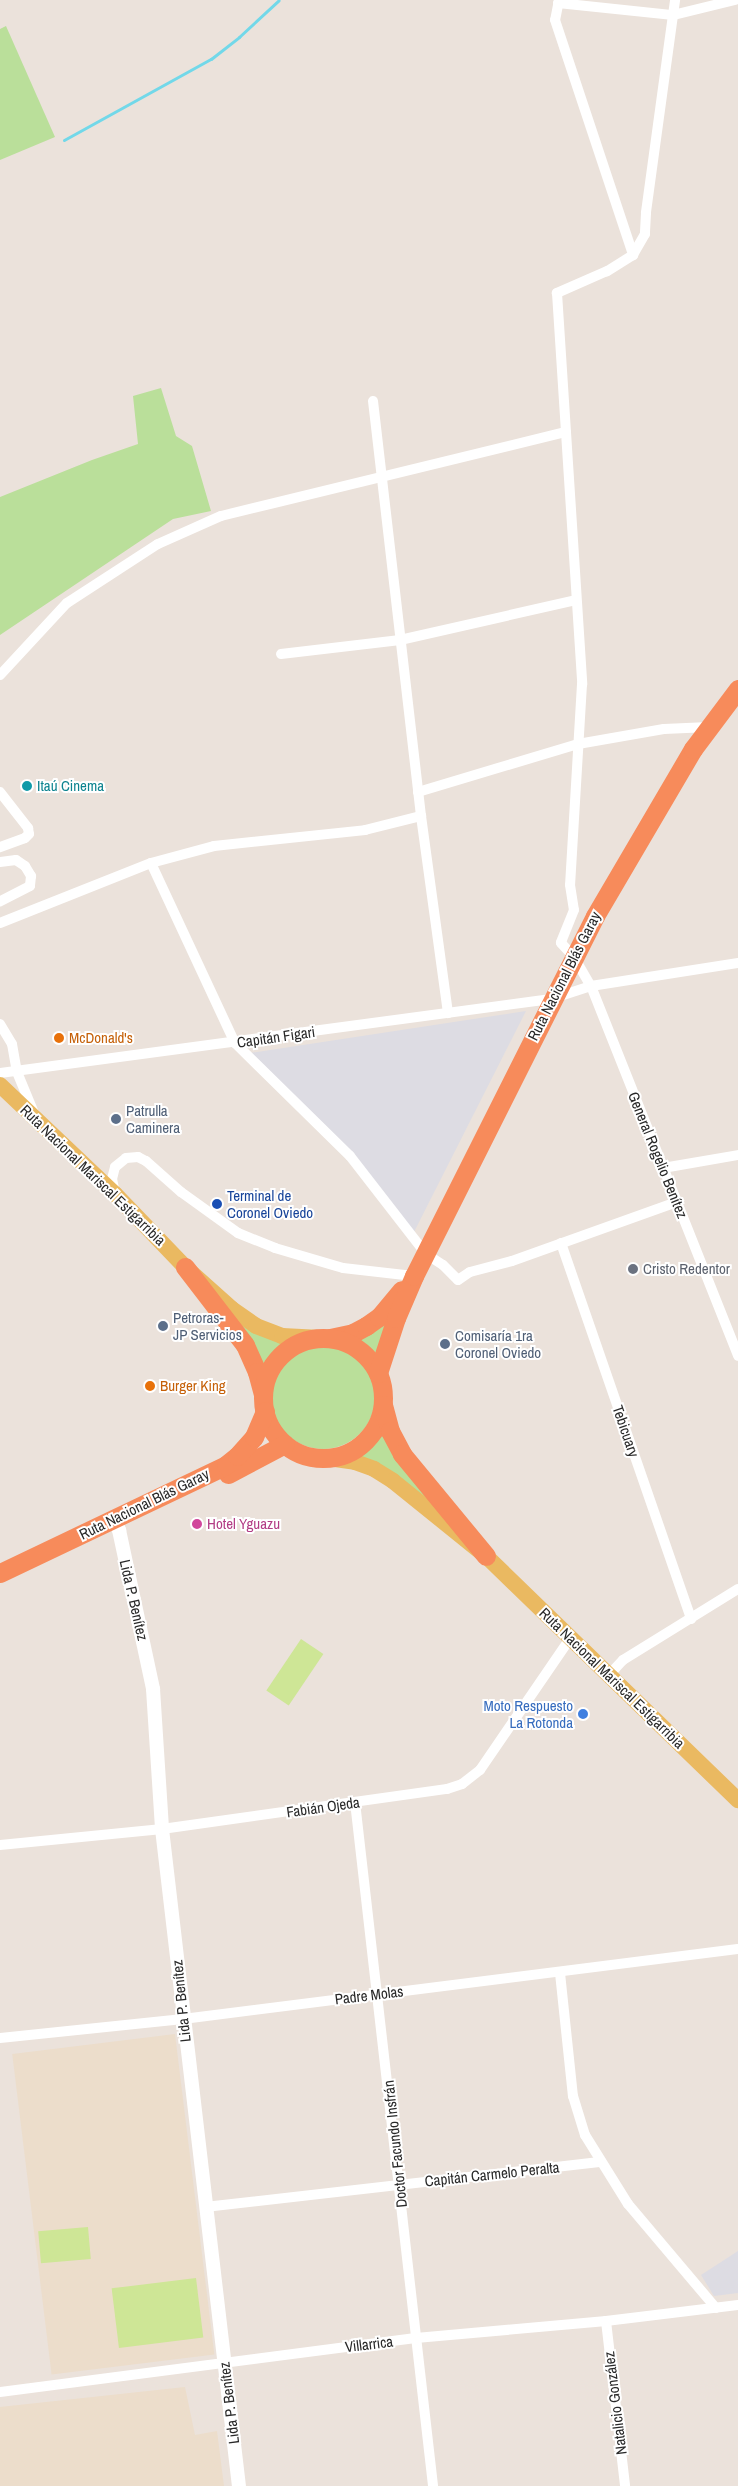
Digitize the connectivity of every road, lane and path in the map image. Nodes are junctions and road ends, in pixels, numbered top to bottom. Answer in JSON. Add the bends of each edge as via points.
{"nodes":[{"id":1,"x":675,"y":0,"type":"edge"},
{"id":2,"x":735,"y":0,"type":"edge"},
{"id":3,"x":559,"y":2,"type":"edge"},
{"id":4,"x":673,"y":16,"type":"junction"},
{"id":5,"x":633,"y":255,"type":"junction"},
{"id":6,"x":373,"y":401,"type":"dead end"},
{"id":7,"x":566,"y":432,"type":"junction"},
{"id":8,"x":381,"y":476,"type":"junction"},
{"id":9,"x":576,"y":600,"type":"junction"},
{"id":10,"x":400,"y":640,"type":"junction"},
{"id":11,"x":281,"y":654,"type":"dead end"},
{"id":12,"x":0,"y":675,"type":"edge"},
{"id":13,"x":738,"y":689,"type":"edge"},
{"id":14,"x":709,"y":727,"type":"junction"},
{"id":15,"x":578,"y":744,"type":"junction"},
{"id":16,"x":0,"y":792,"type":"edge"},
{"id":17,"x":418,"y":792,"type":"junction"},
{"id":18,"x":421,"y":816,"type":"junction"},
{"id":19,"x":0,"y":847,"type":"edge"},
{"id":20,"x":0,"y":862,"type":"edge"},
{"id":21,"x":151,"y":863,"type":"junction"},
{"id":22,"x":0,"y":901,"type":"edge"},
{"id":23,"x":0,"y":923,"type":"edge"},
{"id":24,"x":574,"y":956,"type":"junction"},
{"id":25,"x":738,"y":963,"type":"edge"},
{"id":26,"x":591,"y":986,"type":"junction"},
{"id":27,"x":551,"y":999,"type":"junction"},
{"id":28,"x":448,"y":1013,"type":"junction"},
{"id":29,"x":0,"y":1024,"type":"edge"},
{"id":30,"x":235,"y":1043,"type":"junction"},
{"id":31,"x":17,"y":1072,"type":"junction"},
{"id":32,"x":0,"y":1074,"type":"edge"},
{"id":33,"x":0,"y":1085,"type":"edge"},
{"id":34,"x":38,"y":1121,"type":"junction"},
{"id":35,"x":738,"y":1155,"type":"edge"},
{"id":36,"x":663,"y":1168,"type":"junction"},
{"id":37,"x":115,"y":1194,"type":"junction"},
{"id":38,"x":677,"y":1202,"type":"junction"},
{"id":39,"x":561,"y":1242,"type":"junction"},
{"id":40,"x":426,"y":1254,"type":"junction"},
{"id":41,"x":185,"y":1266,"type":"junction"},
{"id":42,"x":414,"y":1276,"type":"junction"},
{"id":43,"x":325,"y":1338,"type":"junction"},
{"id":44,"x":736,"y":1345,"type":"edge"},
{"id":45,"x":738,"y":1356,"type":"edge"},
{"id":46,"x":378,"y":1373,"type":"junction"},
{"id":47,"x":264,"y":1404,"type":"junction"},
{"id":48,"x":383,"y":1405,"type":"junction"},
{"id":49,"x":285,"y":1444,"type":"junction"},
{"id":50,"x":328,"y":1458,"type":"junction"},
{"id":51,"x":116,"y":1524,"type":"junction"},
{"id":52,"x":486,"y":1556,"type":"junction"},
{"id":53,"x":0,"y":1573,"type":"edge"},
{"id":54,"x":0,"y":1585,"type":"edge"},
{"id":55,"x":738,"y":1589,"type":"edge"},
{"id":56,"x":691,"y":1619,"type":"junction"},
{"id":57,"x":571,"y":1637,"type":"junction"},
{"id":58,"x":609,"y":1675,"type":"junction"},
{"id":59,"x":738,"y":1800,"type":"edge"},
{"id":60,"x":355,"y":1802,"type":"junction"},
{"id":61,"x":162,"y":1829,"type":"junction"},
{"id":62,"x":0,"y":1845,"type":"edge"},
{"id":63,"x":738,"y":1949,"type":"edge"},
{"id":64,"x":560,"y":1973,"type":"junction"},
{"id":65,"x":378,"y":1994,"type":"junction"},
{"id":66,"x":183,"y":2019,"type":"junction"},
{"id":67,"x":0,"y":2038,"type":"edge"},
{"id":68,"x":600,"y":2162,"type":"junction"},
{"id":69,"x":399,"y":2185,"type":"junction"},
{"id":70,"x":206,"y":2207,"type":"junction"},
{"id":71,"x":738,"y":2305,"type":"edge"},
{"id":72,"x":716,"y":2308,"type":"junction"},
{"id":73,"x":606,"y":2321,"type":"junction"},
{"id":74,"x":416,"y":2338,"type":"junction"},
{"id":75,"x":224,"y":2363,"type":"junction"},
{"id":76,"x":0,"y":2392,"type":"edge"},
{"id":77,"x":239,"y":2486,"type":"edge"},
{"id":78,"x":432,"y":2486,"type":"edge"},
{"id":79,"x":625,"y":2486,"type":"edge"}],
"edges":[{"from":1,"to":4,"type":"street"},
{"from":2,"to":4,"type":"street"},
{"from":3,"to":4,"type":"street"},
{"from":3,"to":5,"type":"street","via":[[555,20]]},
{"from":4,"to":5,"type":"street","via":[[645,234]]},
{"from":5,"to":7,"type":"street","via":[[608,271],[557,293]]},
{"from":6,"to":8,"type":"street"},
{"from":7,"to":8,"type":"street"},
{"from":7,"to":9,"type":"street"},
{"from":8,"to":10,"type":"street"},
{"from":8,"to":12,"type":"street","via":[[221,516],[158,544],[67,603]]},
{"from":9,"to":10,"type":"street"},
{"from":9,"to":15,"type":"street","via":[[582,684]]},
{"from":10,"to":11,"type":"street"},
{"from":10,"to":17,"type":"street"},
{"from":13,"to":14,"type":"highway","name":"Ruta Nacional Blás Garay"},
{"from":14,"to":15,"type":"street","via":[[664,730]]},
{"from":14,"to":24,"type":"highway","name":"Ruta Nacional Blás Garay","via":[[693,749]]},
{"from":15,"to":17,"type":"street"},
{"from":15,"to":24,"type":"street","name":"General Rogelio Benítez","via":[[570,885],[574,910],[561,943]]},
{"from":16,"to":19,"type":"street","via":[[28,828],[29,834]]},
{"from":17,"to":18,"type":"street"},
{"from":18,"to":21,"type":"street","via":[[365,830],[214,846]]},
{"from":18,"to":28,"type":"street"},
{"from":20,"to":22,"type":"street","via":[[16,860],[31,876],[30,886]]},
{"from":21,"to":23,"type":"street"},
{"from":21,"to":30,"type":"street"},
{"from":24,"to":26,"type":"street","name":"General Rogelio Benítez"},
{"from":24,"to":27,"type":"highway","name":"Ruta Nacional Blás Garay"},
{"from":25,"to":26,"type":"street","name":"Capitán Figari"},
{"from":26,"to":27,"type":"street","name":"Capitán Figari"},
{"from":26,"to":36,"type":"street","name":"General Rogelio Benítez"},
{"from":27,"to":28,"type":"street","name":"Capitán Figari"},
{"from":27,"to":40,"type":"highway","name":"Ruta Nacional Blás Garay"},
{"from":28,"to":30,"type":"street","name":"Capitán Figari"},
{"from":29,"to":31,"type":"street","via":[[12,1044]]},
{"from":30,"to":31,"type":"street","name":"Capitán Figari"},
{"from":30,"to":40,"type":"street","via":[[350,1156]]},
{"from":31,"to":32,"type":"street","name":"Capitán Figari"},
{"from":31,"to":34,"type":"street"},
{"from":33,"to":34,"type":"main road","name":"Ruta Nacional Mariscal Estigarribia"},
{"from":34,"to":37,"type":"main road","name":"Ruta Nacional Mariscal Estigarribia"},
{"from":35,"to":36,"type":"street"},
{"from":36,"to":38,"type":"street","name":"General Rogelio Benítez"},
{"from":37,"to":41,"type":"main road","name":"Ruta Nacional Mariscal Estigarribia"},
{"from":37,"to":42,"type":"street","via":[[112,1179],[115,1167],[126,1158],[138,1157],[238,1233],[275,1248],[343,1268]]},
{"from":38,"to":39,"type":"street"},
{"from":38,"to":44,"type":"street","name":"General Rogelio Benítez"},
{"from":39,"to":40,"type":"street","via":[[512,1261],[470,1272],[458,1280],[443,1264]]},
{"from":39,"to":56,"type":"street","name":"Tebicuary"},
{"from":40,"to":42,"type":"highway","name":"Ruta Nacional Blás Garay"},
{"from":41,"to":43,"type":"main road","name":"Ruta Nacional Mariscal Estigarribia","via":[[232,1309],[256,1326],[282,1336]]},
{"from":41,"to":47,"type":"highway","via":[[245,1345],[259,1378]]},
{"from":42,"to":43,"type":"highway","name":"Ruta Nacional Blás Garay","via":[[379,1317],[353,1333]]},
{"from":42,"to":46,"type":"highway","name":"Ruta Nacional Blás Garay"},
{"from":43,"to":46,"type":"highway","via":[[355,1347]]},
{"from":43,"to":47,"type":"highway","via":[[303,1341],[274,1363]]},
{"from":44,"to":45,"type":"street","name":"General Rogelio Benítez"},
{"from":46,"to":48,"type":"highway"},
{"from":47,"to":49,"type":"highway","via":[[269,1423]]},
{"from":47,"to":51,"type":"highway","name":"Ruta Nacional Blás Garay","via":[[254,1436],[246,1448],[226,1465]]},
{"from":48,"to":50,"type":"highway","via":[[371,1435],[359,1447]]},
{"from":48,"to":52,"type":"highway","via":[[390,1431],[402,1454]]},
{"from":49,"to":50,"type":"highway","via":[[313,1457]]},
{"from":49,"to":51,"type":"highway","name":"Ruta Nacional Blás Garay"},
{"from":50,"to":52,"type":"main road","name":"Ruta Nacional Mariscal Estigarribia","via":[[374,1469]]},
{"from":51,"to":53,"type":"highway","name":"Ruta Nacional Blás Garay"},
{"from":51,"to":54,"type":"highway","name":"Ruta Nacional Blás Garay"},
{"from":51,"to":61,"type":"street","name":"Lida P. Benítez","via":[[153,1689]]},
{"from":52,"to":57,"type":"main road","name":"Ruta Nacional Mariscal Estigarribia"},
{"from":55,"to":56,"type":"street"},
{"from":56,"to":58,"type":"street","via":[[624,1660]]},
{"from":57,"to":58,"type":"main road","name":"Ruta Nacional Mariscal Estigarribia"},
{"from":57,"to":60,"type":"street","name":"Fabián Ojeda","via":[[480,1770],[462,1784]]},
{"from":58,"to":59,"type":"main road","name":"Ruta Nacional Mariscal Estigarribia"},
{"from":60,"to":61,"type":"street","name":"Fabián Ojeda"},
{"from":60,"to":65,"type":"street","name":"Doctor Facundo Insfrán"},
{"from":61,"to":62,"type":"street","name":"Fabián Ojeda"},
{"from":61,"to":66,"type":"street","name":"Lida P. Benítez"},
{"from":63,"to":64,"type":"street","name":"Padre Molas"},
{"from":64,"to":65,"type":"street","name":"Padre Molas"},
{"from":64,"to":68,"type":"street","via":[[573,2096],[585,2134]]},
{"from":65,"to":66,"type":"street","name":"Padre Molas"},
{"from":65,"to":69,"type":"street","name":"Doctor Facundo Insfrán"},
{"from":66,"to":67,"type":"street","name":"Padre Molas"},
{"from":66,"to":70,"type":"street","name":"Lida P. Benítez"},
{"from":68,"to":69,"type":"street","name":"Capitán Carmelo Peralta"},
{"from":68,"to":72,"type":"street","via":[[628,2204]]},
{"from":69,"to":70,"type":"street","name":"Capitán Carmelo Peralta"},
{"from":69,"to":74,"type":"street","name":"Doctor Facundo Insfrán"},
{"from":70,"to":75,"type":"street","name":"Lida P. Benítez"},
{"from":71,"to":72,"type":"street","name":"Villarrica"},
{"from":72,"to":73,"type":"street","name":"Villarrica"},
{"from":73,"to":74,"type":"street","name":"Villarrica"},
{"from":73,"to":79,"type":"street","name":"Natalicio González"},
{"from":74,"to":75,"type":"street","name":"Villarrica"},
{"from":74,"to":78,"type":"street","name":"Doctor Facundo Insfrán"},
{"from":75,"to":76,"type":"street","name":"Villarrica"},
{"from":75,"to":77,"type":"street","name":"Lida P. Benítez"}]}
